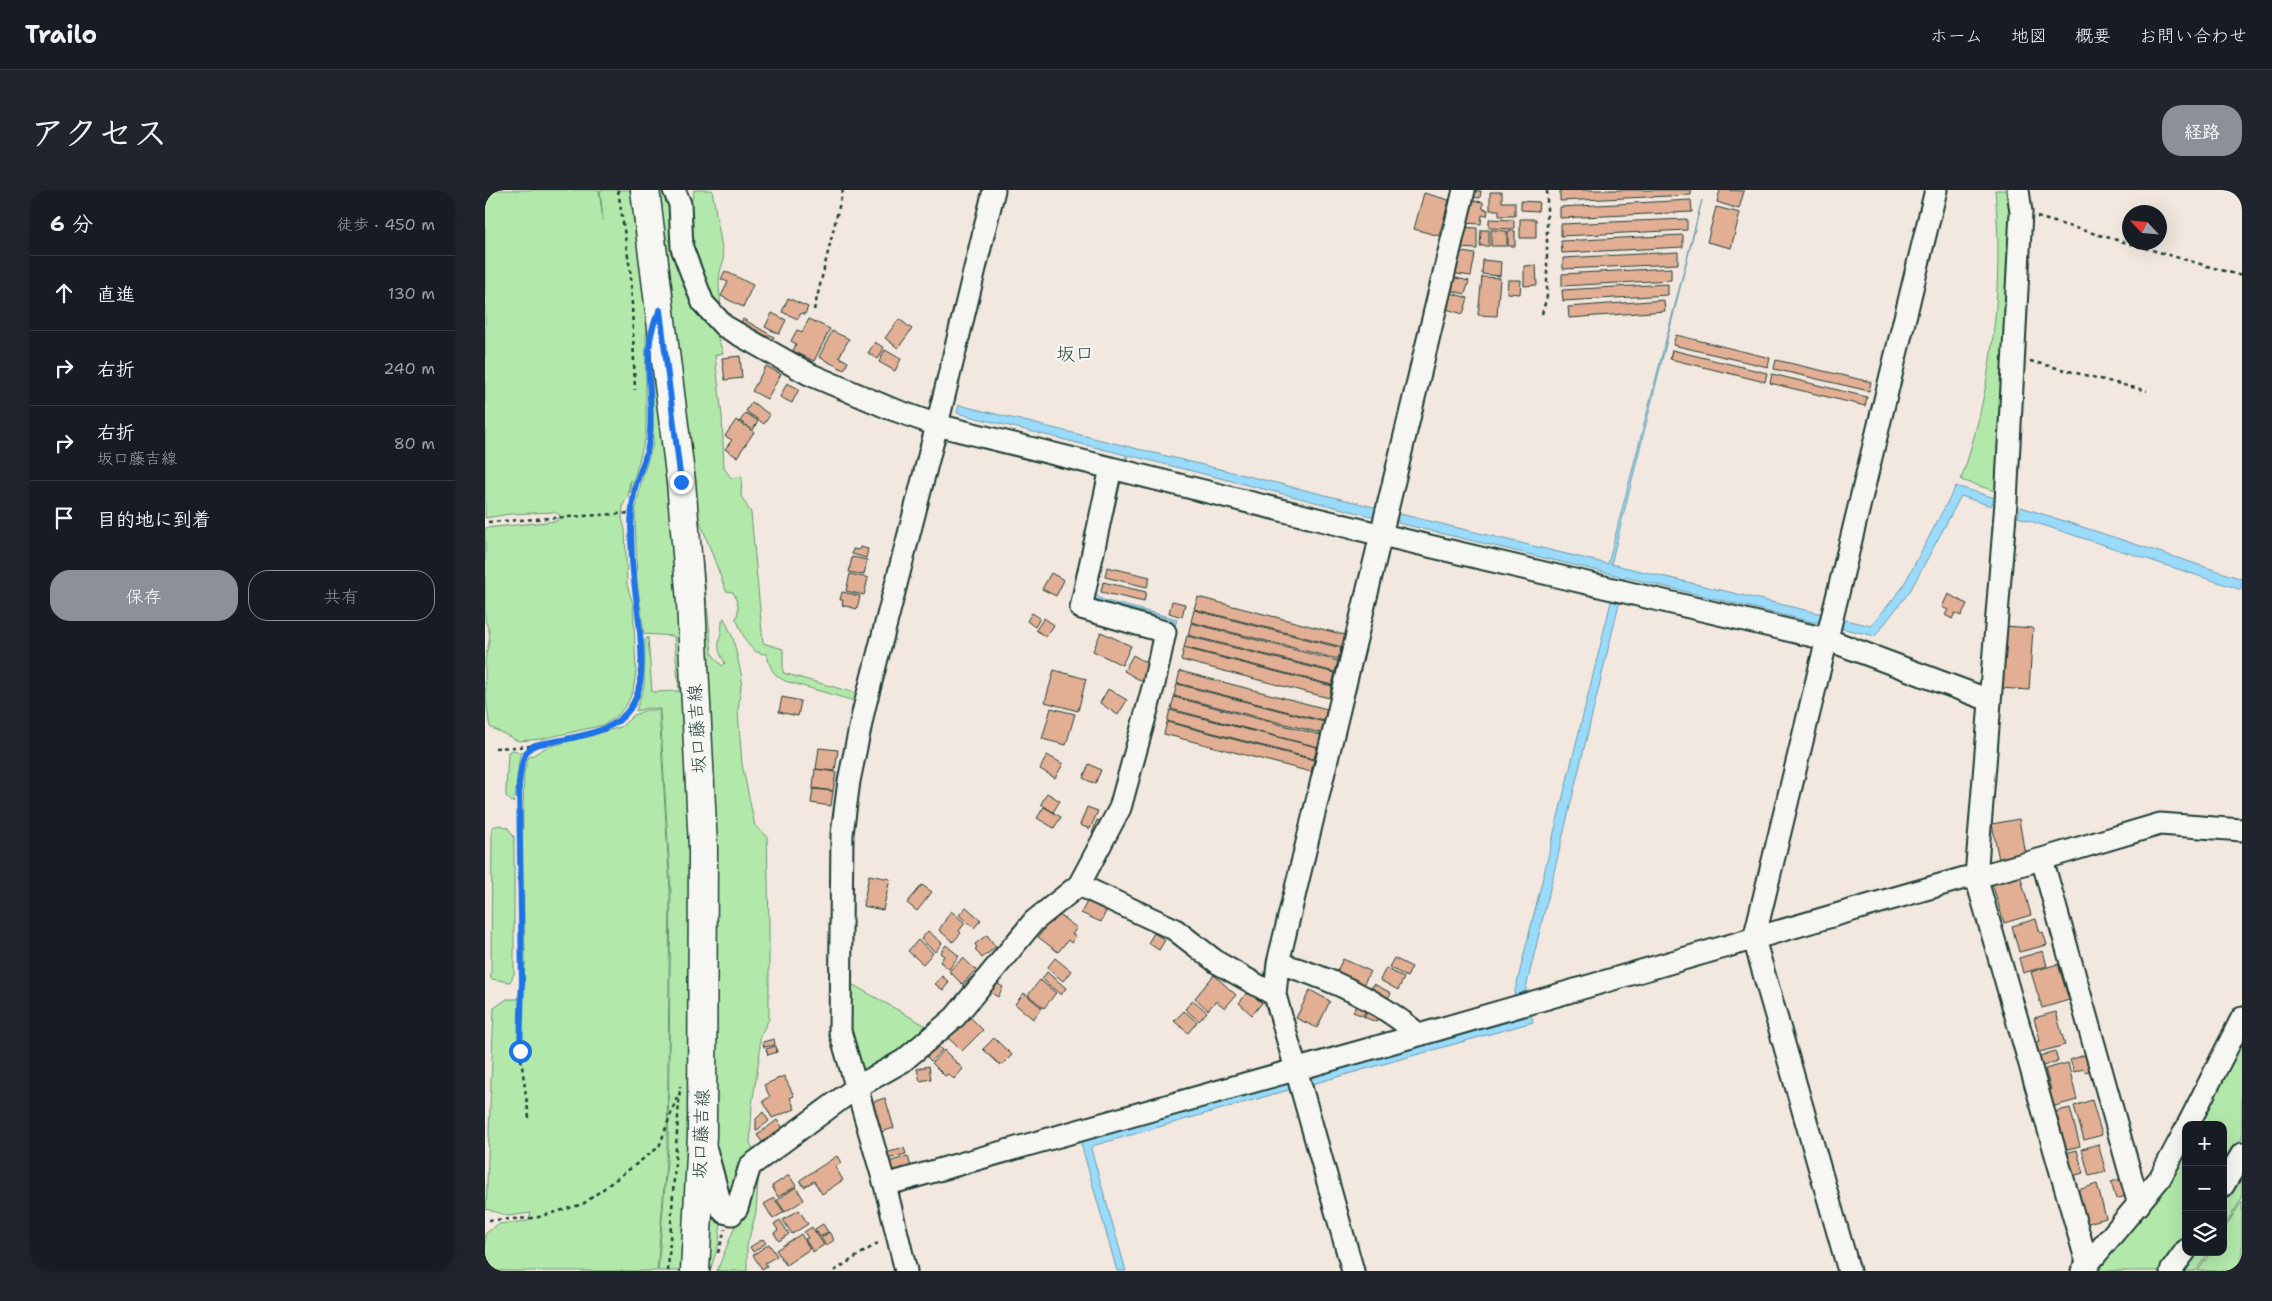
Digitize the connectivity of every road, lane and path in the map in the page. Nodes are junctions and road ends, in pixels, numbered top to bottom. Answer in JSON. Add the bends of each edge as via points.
{"nodes":[{"id":1,"x":618,"y":190,"type":"edge"},
{"id":2,"x":645,"y":190,"type":"edge"},
{"id":3,"x":674,"y":190,"type":"edge"},
{"id":4,"x":843,"y":190,"type":"edge"},
{"id":5,"x":994,"y":190,"type":"edge"},
{"id":6,"x":1463,"y":190,"type":"edge"},
{"id":7,"x":1547,"y":190,"type":"edge"},
{"id":8,"x":1936,"y":190,"type":"edge"},
{"id":9,"x":2018,"y":190,"type":"edge"},
{"id":10,"x":2021,"y":212,"type":"junction"},
{"id":11,"x":2242,"y":276,"type":"edge"},
{"id":12,"x":813,"y":310,"type":"dead end"},
{"id":13,"x":1542,"y":314,"type":"dead end"},
{"id":14,"x":2013,"y":358,"type":"junction"},
{"id":15,"x":635,"y":390,"type":"dead end"},
{"id":16,"x":2147,"y":391,"type":"dead end"},
{"id":17,"x":650,"y":412,"type":"dead end"},
{"id":18,"x":937,"y":425,"type":"junction"},
{"id":19,"x":1111,"y":468,"type":"junction"},
{"id":20,"x":631,"y":513,"type":"junction"},
{"id":21,"x":488,"y":522,"type":"dead end"},
{"id":22,"x":1382,"y":535,"type":"junction"},
{"id":23,"x":1826,"y":640,"type":"junction"},
{"id":24,"x":1989,"y":700,"type":"junction"},
{"id":25,"x":535,"y":746,"type":"junction"},
{"id":26,"x":495,"y":748,"type":"dead end"},
{"id":27,"x":2242,"y":830,"type":"edge"},
{"id":28,"x":2042,"y":859,"type":"junction"},
{"id":29,"x":1976,"y":877,"type":"junction"},
{"id":30,"x":1079,"y":885,"type":"junction"},
{"id":31,"x":1754,"y":939,"type":"junction"},
{"id":32,"x":1278,"y":963,"type":"junction"},
{"id":33,"x":1275,"y":995,"type":"junction"},
{"id":34,"x":2242,"y":1018,"type":"edge"},
{"id":35,"x":1419,"y":1035,"type":"junction"},
{"id":36,"x":1295,"y":1069,"type":"junction"},
{"id":37,"x":680,"y":1086,"type":"dead end"},
{"id":38,"x":857,"y":1087,"type":"junction"},
{"id":39,"x":678,"y":1095,"type":"junction"},
{"id":40,"x":529,"y":1118,"type":"dead end"},
{"id":41,"x":2190,"y":1121,"type":"edge"},
{"id":42,"x":702,"y":1135,"type":"junction"},
{"id":43,"x":2182,"y":1137,"type":"edge"},
{"id":44,"x":2242,"y":1154,"type":"edge"},
{"id":45,"x":2227,"y":1179,"type":"edge"},
{"id":46,"x":885,"y":1185,"type":"junction"},
{"id":47,"x":2139,"y":1205,"type":"junction"},
{"id":48,"x":730,"y":1214,"type":"junction"},
{"id":49,"x":489,"y":1220,"type":"dead end"},
{"id":50,"x":895,"y":1232,"type":"junction"},
{"id":51,"x":2182,"y":1256,"type":"edge"},
{"id":52,"x":705,"y":1266,"type":"edge"},
{"id":53,"x":2085,"y":1269,"type":"edge"},
{"id":54,"x":668,"y":1271,"type":"edge"},
{"id":55,"x":834,"y":1271,"type":"edge"},
{"id":56,"x":906,"y":1271,"type":"edge"},
{"id":57,"x":1353,"y":1271,"type":"edge"},
{"id":58,"x":1849,"y":1271,"type":"edge"},
{"id":59,"x":2171,"y":1271,"type":"edge"}],
"edges":[{"from":1,"to":15,"type":"path","via":[[631,276]]},
{"from":2,"to":42,"type":"main road","name":"坂口藤吉線","via":[[681,482],[691,602],[703,847]]},
{"from":3,"to":18,"type":"street","via":[[680,204],[682,248],[703,302],[724,326],[809,374]]},
{"from":4,"to":12,"type":"path"},
{"from":5,"to":18,"type":"street"},
{"from":6,"to":22,"type":"street"},
{"from":7,"to":13,"type":"path","via":[[1547,296]]},
{"from":8,"to":23,"type":"street"},
{"from":9,"to":10,"type":"street"},
{"from":10,"to":11,"type":"path"},
{"from":10,"to":14,"type":"street"},
{"from":14,"to":16,"type":"path"},
{"from":14,"to":24,"type":"street","via":[[2006,502]]},
{"from":17,"to":20,"type":"path","via":[[649,441]]},
{"from":18,"to":19,"type":"street"},
{"from":18,"to":38,"type":"street","via":[[864,709],[842,834],[840,1031]]},
{"from":19,"to":22,"type":"street"},
{"from":19,"to":30,"type":"street","via":[[1081,608],[1165,632],[1120,808]]},
{"from":20,"to":21,"type":"path"},
{"from":20,"to":25,"type":"path","via":[[641,662],[638,691],[629,711],[614,725]]},
{"from":22,"to":23,"type":"street"},
{"from":22,"to":32,"type":"street"},
{"from":23,"to":24,"type":"street"},
{"from":23,"to":31,"type":"street"},
{"from":24,"to":29,"type":"street"},
{"from":25,"to":26,"type":"path"},
{"from":25,"to":40,"type":"path","via":[[523,760],[519,784],[520,1051]]},
{"from":27,"to":28,"type":"street","via":[[2161,824]]},
{"from":28,"to":29,"type":"street"},
{"from":28,"to":47,"type":"street"},
{"from":29,"to":31,"type":"street","via":[[1963,878]]},
{"from":29,"to":53,"type":"street"},
{"from":30,"to":33,"type":"street","via":[[1174,929],[1218,963]]},
{"from":30,"to":38,"type":"street","via":[[1034,922],[955,1017],[903,1060]]},
{"from":31,"to":35,"type":"street"},
{"from":31,"to":58,"type":"street"},
{"from":32,"to":33,"type":"street"},
{"from":32,"to":35,"type":"street","via":[[1307,971],[1371,1000],[1395,1014]]},
{"from":33,"to":36,"type":"street"},
{"from":34,"to":41,"type":"street"},
{"from":35,"to":36,"type":"street"},
{"from":36,"to":46,"type":"street"},
{"from":36,"to":57,"type":"street"},
{"from":37,"to":39,"type":"path"},
{"from":38,"to":46,"type":"street"},
{"from":38,"to":48,"type":"street","via":[[750,1166],[737,1208]]},
{"from":39,"to":49,"type":"path","via":[[659,1147],[583,1204],[535,1218]]},
{"from":39,"to":54,"type":"path"},
{"from":42,"to":48,"type":"street","via":[[722,1209]]},
{"from":42,"to":52,"type":"main road","name":"坂口藤吉線"},
{"from":43,"to":47,"type":"street","via":[[2160,1178]]},
{"from":44,"to":45,"type":"street"},
{"from":46,"to":50,"type":"street"},
{"from":47,"to":53,"type":"street"},
{"from":48,"to":52,"type":"path"},
{"from":50,"to":55,"type":"path"},
{"from":50,"to":56,"type":"street"},
{"from":51,"to":59,"type":"street"}]}
